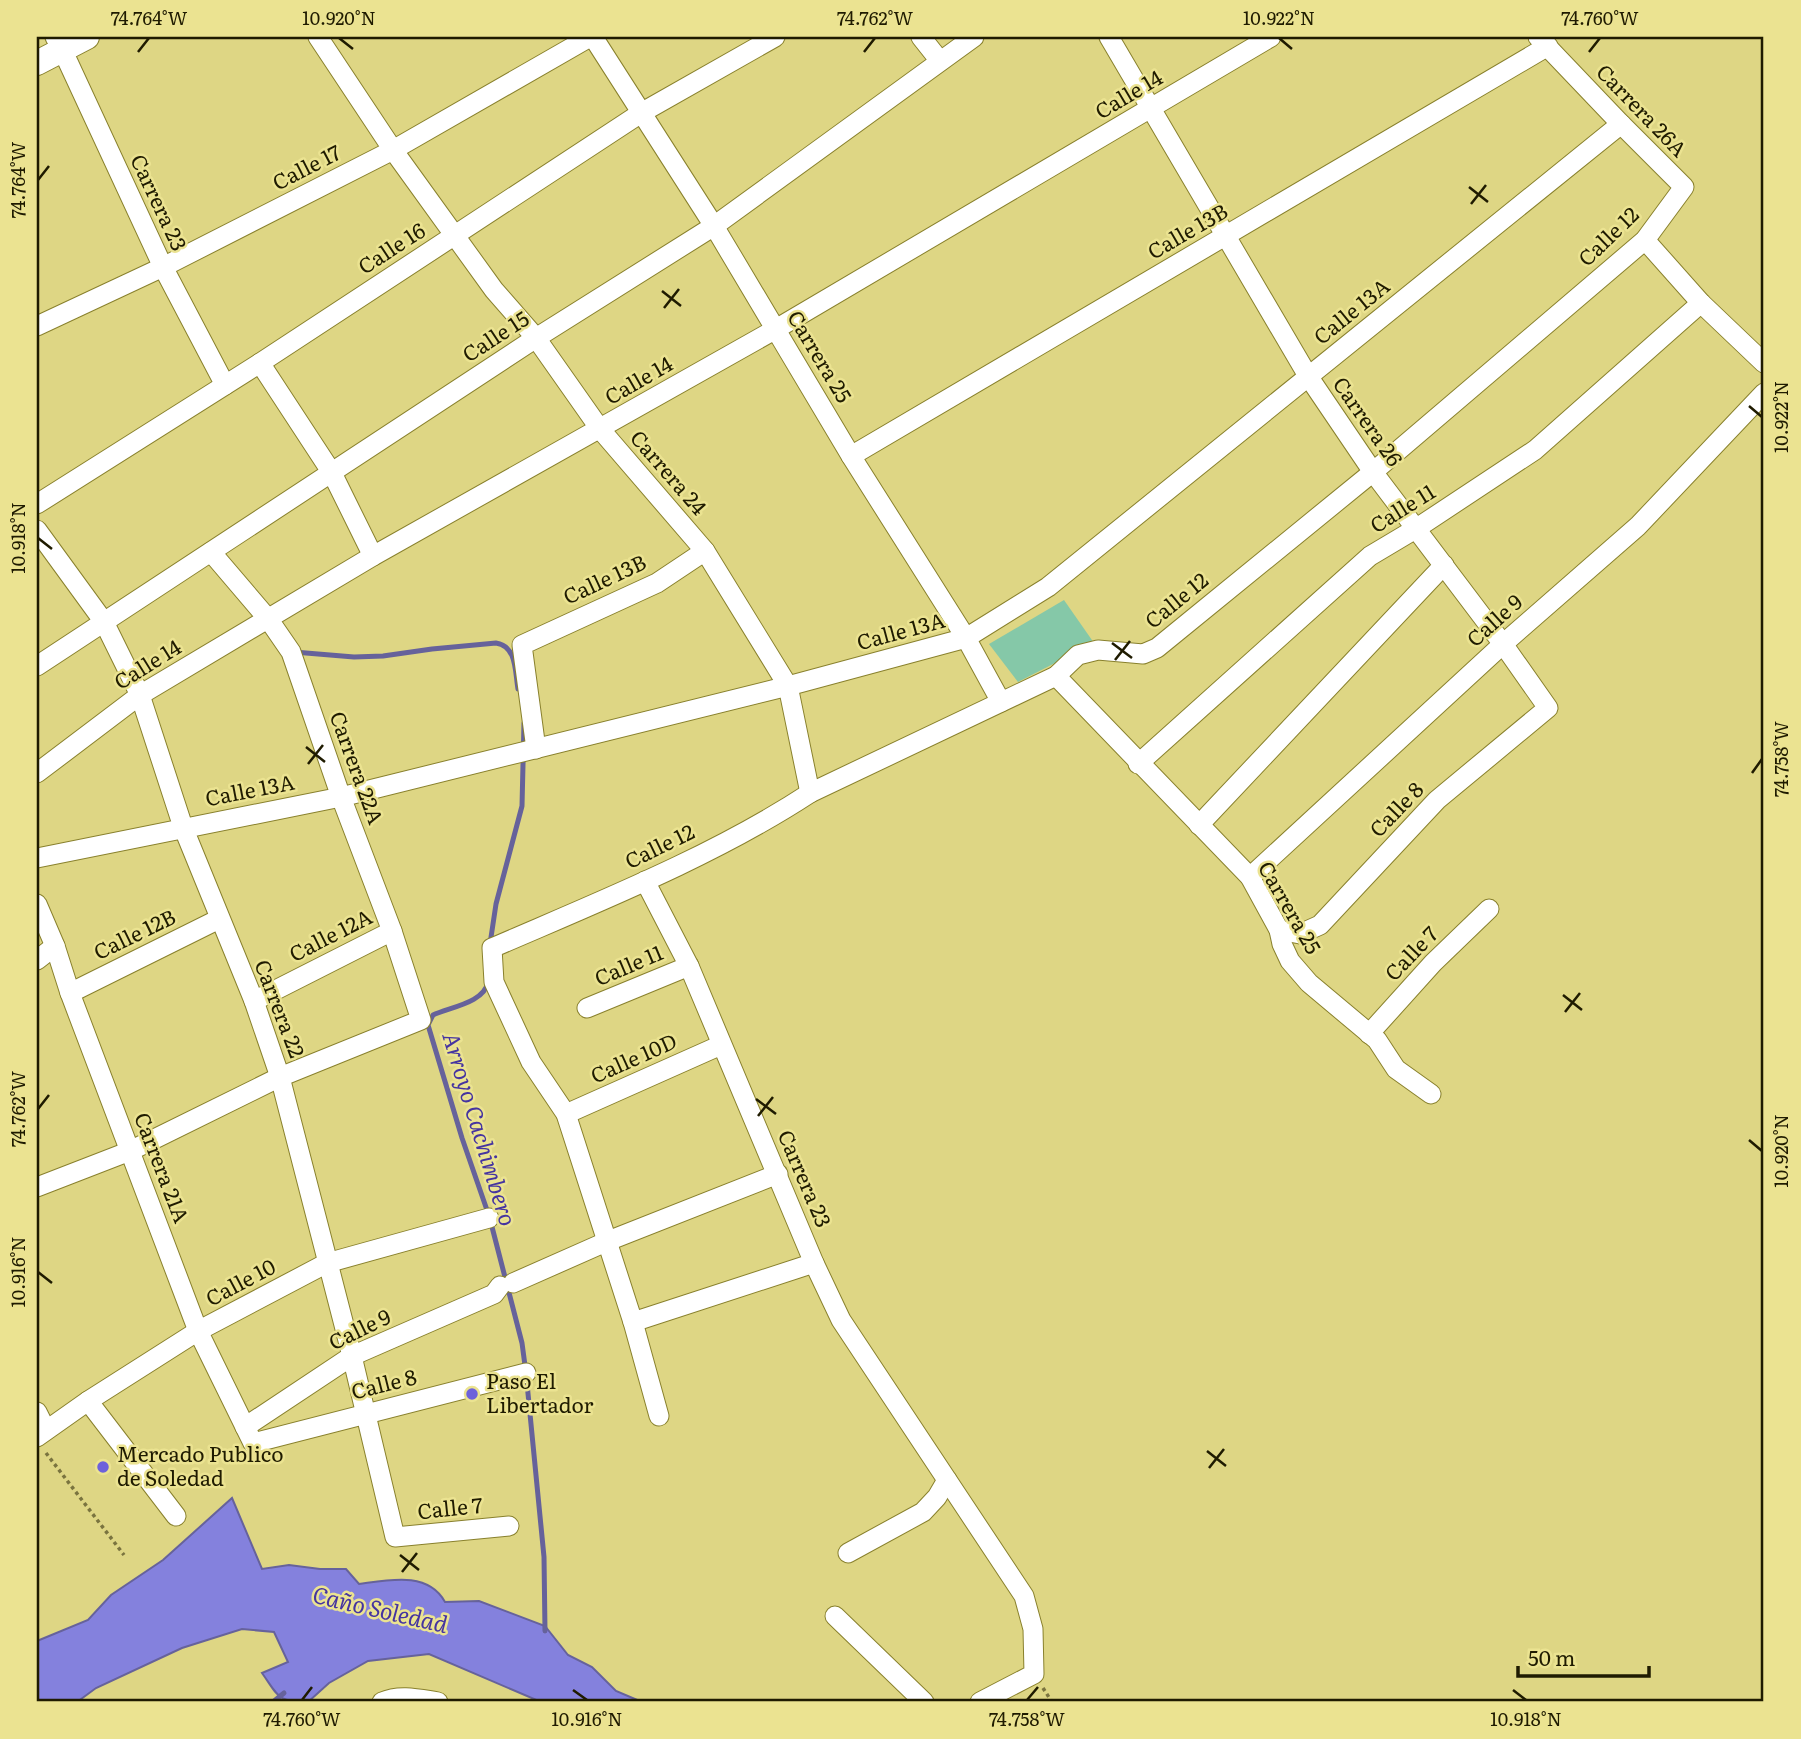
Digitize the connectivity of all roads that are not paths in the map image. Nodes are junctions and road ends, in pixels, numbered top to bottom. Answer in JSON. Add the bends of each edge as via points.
{"nodes":[{"id":1,"x":87,"y":37,"type":"edge"},
{"id":2,"x":318,"y":37,"type":"edge"},
{"id":3,"x":592,"y":37,"type":"edge"},
{"id":4,"x":775,"y":37,"type":"edge"},
{"id":5,"x":921,"y":37,"type":"edge"},
{"id":6,"x":974,"y":37,"type":"edge"},
{"id":7,"x":1108,"y":37,"type":"edge"},
{"id":8,"x":1271,"y":37,"type":"edge"},
{"id":9,"x":1543,"y":42,"type":"edge"},
{"id":10,"x":59,"y":43,"type":"edge"},
{"id":11,"x":940,"y":61,"type":"junction"},
{"id":12,"x":37,"y":62,"type":"edge"},
{"id":13,"x":1152,"y":108,"type":"junction"},
{"id":14,"x":641,"y":113,"type":"junction"},
{"id":15,"x":1620,"y":124,"type":"junction"},
{"id":16,"x":393,"y":150,"type":"junction"},
{"id":17,"x":1684,"y":187,"type":"joint"},
{"id":18,"x":714,"y":226,"type":"junction"},
{"id":19,"x":455,"y":235,"type":"junction"},
{"id":20,"x":1226,"y":236,"type":"junction"},
{"id":21,"x":1644,"y":240,"type":"junction"},
{"id":22,"x":163,"y":267,"type":"junction"},
{"id":23,"x":1701,"y":303,"type":"junction"},
{"id":24,"x":37,"y":326,"type":"edge"},
{"id":25,"x":776,"y":329,"type":"junction"},
{"id":26,"x":536,"y":338,"type":"junction"},
{"id":27,"x":260,"y":363,"type":"junction"},
{"id":28,"x":1764,"y":363,"type":"edge"},
{"id":29,"x":1308,"y":376,"type":"junction"},
{"id":30,"x":225,"y":385,"type":"junction"},
{"id":31,"x":1764,"y":393,"type":"edge"},
{"id":32,"x":600,"y":429,"type":"junction"},
{"id":33,"x":851,"y":456,"type":"junction"},
{"id":34,"x":1373,"y":472,"type":"junction"},
{"id":35,"x":332,"y":473,"type":"junction"},
{"id":36,"x":37,"y":504,"type":"edge"},
{"id":37,"x":1417,"y":528,"type":"junction"},
{"id":38,"x":37,"y":530,"type":"edge"},
{"id":39,"x":705,"y":551,"type":"junction"},
{"id":40,"x":211,"y":552,"type":"junction"},
{"id":41,"x":373,"y":556,"type":"junction"},
{"id":42,"x":1444,"y":565,"type":"junction"},
{"id":43,"x":269,"y":620,"type":"junction"},
{"id":44,"x":104,"y":622,"type":"junction"},
{"id":45,"x":966,"y":638,"type":"junction"},
{"id":46,"x":1503,"y":644,"type":"junction"},
{"id":47,"x":37,"y":666,"type":"edge"},
{"id":48,"x":1056,"y":676,"type":"junction"},
{"id":49,"x":788,"y":686,"type":"junction"},
{"id":50,"x":140,"y":695,"type":"junction"},
{"id":51,"x":1001,"y":702,"type":"junction"},
{"id":52,"x":1548,"y":708,"type":"joint"},
{"id":53,"x":536,"y":749,"type":"junction"},
{"id":54,"x":1138,"y":764,"type":"junction"},
{"id":55,"x":37,"y":772,"type":"edge"},
{"id":56,"x":810,"y":793,"type":"junction"},
{"id":57,"x":341,"y":797,"type":"junction"},
{"id":58,"x":1199,"y":825,"type":"junction"},
{"id":59,"x":183,"y":828,"type":"junction"},
{"id":60,"x":37,"y":858,"type":"edge"},
{"id":61,"x":1250,"y":877,"type":"junction"},
{"id":62,"x":645,"y":881,"type":"junction"},
{"id":63,"x":37,"y":904,"type":"edge"},
{"id":64,"x":1489,"y":909,"type":"dead end"},
{"id":65,"x":219,"y":919,"type":"junction"},
{"id":66,"x":1279,"y":930,"type":"junction"},
{"id":67,"x":392,"y":931,"type":"junction"},
{"id":68,"x":55,"y":946,"type":"junction"},
{"id":69,"x":37,"y":960,"type":"edge"},
{"id":70,"x":689,"y":966,"type":"junction"},
{"id":71,"x":70,"y":993,"type":"junction"},
{"id":72,"x":254,"y":1001,"type":"junction"},
{"id":73,"x":587,"y":1009,"type":"dead end"},
{"id":74,"x":1369,"y":1034,"type":"junction"},
{"id":75,"x":722,"y":1045,"type":"junction"},
{"id":76,"x":280,"y":1077,"type":"junction"},
{"id":77,"x":1431,"y":1094,"type":"dead end"},
{"id":78,"x":566,"y":1114,"type":"junction"},
{"id":79,"x":130,"y":1151,"type":"junction"},
{"id":80,"x":778,"y":1174,"type":"junction"},
{"id":81,"x":37,"y":1187,"type":"edge"},
{"id":82,"x":489,"y":1218,"type":"dead end"},
{"id":83,"x":608,"y":1241,"type":"junction"},
{"id":84,"x":327,"y":1263,"type":"junction"},
{"id":85,"x":814,"y":1263,"type":"junction"},
{"id":86,"x":633,"y":1322,"type":"junction"},
{"id":87,"x":198,"y":1331,"type":"junction"},
{"id":88,"x":352,"y":1356,"type":"junction"},
{"id":89,"x":526,"y":1373,"type":"dead end"},
{"id":90,"x":88,"y":1401,"type":"junction"},
{"id":91,"x":37,"y":1412,"type":"edge"},
{"id":92,"x":365,"y":1413,"type":"junction"},
{"id":93,"x":659,"y":1416,"type":"dead end"},
{"id":94,"x":249,"y":1435,"type":"junction"},
{"id":95,"x":43,"y":1439,"type":"edge"},
{"id":96,"x":947,"y":1480,"type":"junction"},
{"id":97,"x":176,"y":1516,"type":"dead end"},
{"id":98,"x":509,"y":1526,"type":"dead end"},
{"id":99,"x":395,"y":1537,"type":"joint"},
{"id":100,"x":848,"y":1553,"type":"dead end"},
{"id":101,"x":835,"y":1616,"type":"dead end"},
{"id":102,"x":382,"y":1702,"type":"edge"},
{"id":103,"x":438,"y":1702,"type":"edge"},
{"id":104,"x":924,"y":1702,"type":"edge"},
{"id":105,"x":981,"y":1702,"type":"edge"}],
"edges":[{"from":1,"to":10,"type":"main road"},
{"from":2,"to":16,"type":"street","name":"Carrera 24"},
{"from":3,"to":14,"type":"street","name":"Carrera 25"},
{"from":3,"to":16,"type":"street","name":"Calle 17"},
{"from":4,"to":14,"type":"street","name":"Calle 16"},
{"from":5,"to":11,"type":"street"},
{"from":6,"to":11,"type":"street","name":"Calle 15"},
{"from":7,"to":13,"type":"street","name":"Carrera 26"},
{"from":8,"to":13,"type":"street","name":"Calle 14"},
{"from":9,"to":15,"type":"street","name":"Carrera 26A"},
{"from":9,"to":20,"type":"street","name":"Calle 13B"},
{"from":10,"to":12,"type":"main road"},
{"from":10,"to":22,"type":"street","name":"Carrera 23"},
{"from":11,"to":18,"type":"street","name":"Calle 15"},
{"from":13,"to":20,"type":"street","name":"Carrera 26"},
{"from":13,"to":25,"type":"street","name":"Calle 14"},
{"from":14,"to":18,"type":"street","name":"Carrera 25"},
{"from":14,"to":19,"type":"street","name":"Calle 16"},
{"from":15,"to":17,"type":"street","name":"Carrera 26A"},
{"from":15,"to":29,"type":"street","name":"Calle 13A"},
{"from":16,"to":19,"type":"street","name":"Carrera 24"},
{"from":16,"to":22,"type":"street","name":"Calle 17"},
{"from":17,"to":21,"type":"street","name":"Calle 12"},
{"from":18,"to":25,"type":"street","name":"Carrera 25"},
{"from":18,"to":26,"type":"street","name":"Calle 15"},
{"from":19,"to":26,"type":"street","name":"Carrera 24"},
{"from":19,"to":27,"type":"street","name":"Calle 16"},
{"from":20,"to":29,"type":"street","name":"Carrera 26"},
{"from":20,"to":33,"type":"street","name":"Calle 13B"},
{"from":21,"to":23,"type":"street"},
{"from":21,"to":34,"type":"street","name":"Calle 12"},
{"from":22,"to":24,"type":"street","name":"Calle 17"},
{"from":22,"to":30,"type":"street","name":"Carrera 23"},
{"from":23,"to":28,"type":"street"},
{"from":23,"to":37,"type":"street","name":"Calle 11","via":[[1535,450]]},
{"from":25,"to":32,"type":"street","name":"Calle 14"},
{"from":25,"to":33,"type":"street","name":"Carrera 25"},
{"from":26,"to":32,"type":"street","name":"Carrera 24"},
{"from":26,"to":35,"type":"street","name":"Calle 15"},
{"from":27,"to":30,"type":"street","name":"Calle 16"},
{"from":27,"to":35,"type":"street"},
{"from":29,"to":34,"type":"street","name":"Carrera 26"},
{"from":29,"to":45,"type":"street","name":"Calle 13A","via":[[1048,587]]},
{"from":30,"to":36,"type":"street","name":"Calle 16"},
{"from":31,"to":46,"type":"street","name":"Calle 9","via":[[1638,526]]},
{"from":32,"to":39,"type":"street","name":"Carrera 24"},
{"from":32,"to":41,"type":"street","name":"Calle 14"},
{"from":33,"to":45,"type":"street","name":"Carrera 25"},
{"from":34,"to":37,"type":"street","name":"Carrera 26"},
{"from":34,"to":48,"type":"street","name":"Calle 12","via":[[1157,648],[1143,654],[1098,650],[1077,654]]},
{"from":35,"to":40,"type":"street","name":"Calle 15"},
{"from":35,"to":41,"type":"street"},
{"from":37,"to":42,"type":"street","name":"Carrera 26"},
{"from":37,"to":54,"type":"street","name":"Calle 11","via":[[1370,556]]},
{"from":38,"to":44,"type":"street","name":"Carrera 22"},
{"from":39,"to":49,"type":"street","name":"Carrera 24"},
{"from":39,"to":53,"type":"street","name":"Calle 13B","via":[[657,583],[522,645]]},
{"from":40,"to":43,"type":"street","name":"Carrera 22A"},
{"from":40,"to":44,"type":"street","name":"Calle 15"},
{"from":41,"to":43,"type":"street","name":"Calle 14"},
{"from":42,"to":46,"type":"street","name":"Carrera 26"},
{"from":42,"to":58,"type":"street"},
{"from":43,"to":50,"type":"street","name":"Calle 14"},
{"from":43,"to":57,"type":"street","name":"Carrera 22A","via":[[291,652]]},
{"from":44,"to":47,"type":"street","name":"Calle 15"},
{"from":44,"to":50,"type":"street","name":"Carrera 22"},
{"from":45,"to":49,"type":"street","name":"Calle 13A"},
{"from":45,"to":51,"type":"street","name":"Carrera 25"},
{"from":46,"to":52,"type":"street","name":"Carrera 26"},
{"from":46,"to":61,"type":"street","name":"Calle 9"},
{"from":48,"to":51,"type":"street","name":"Calle 12"},
{"from":48,"to":54,"type":"street","name":"Carrera 25"},
{"from":49,"to":53,"type":"street","name":"Calle 13A"},
{"from":49,"to":56,"type":"street","name":"Carrera 24"},
{"from":50,"to":55,"type":"street","name":"Calle 14"},
{"from":50,"to":59,"type":"street","name":"Carrera 22"},
{"from":51,"to":56,"type":"street","name":"Calle 12"},
{"from":52,"to":66,"type":"street","name":"Calle 8","via":[[1437,800],[1320,925],[1300,934]]},
{"from":53,"to":57,"type":"street","name":"Calle 13A"},
{"from":54,"to":58,"type":"street","name":"Carrera 25"},
{"from":56,"to":62,"type":"street","name":"Calle 12"},
{"from":57,"to":59,"type":"street","name":"Calle 13A"},
{"from":57,"to":67,"type":"street","name":"Carrera 22A"},
{"from":58,"to":61,"type":"street","name":"Carrera 25"},
{"from":59,"to":60,"type":"street","name":"Calle 13A"},
{"from":59,"to":65,"type":"street","name":"Carrera 22"},
{"from":61,"to":66,"type":"street","name":"Carrera 25"},
{"from":62,"to":70,"type":"street","name":"Carrera 23"},
{"from":62,"to":78,"type":"street","name":"Calle 12","via":[[492,948],[494,982],[531,1062]]},
{"from":63,"to":68,"type":"street","name":"Carrera 21A"},
{"from":64,"to":74,"type":"street","name":"Calle 7"},
{"from":65,"to":71,"type":"street","name":"Calle 12B"},
{"from":65,"to":72,"type":"street","name":"Carrera 22"},
{"from":66,"to":74,"type":"street","name":"Carrera 25","via":[[1290,961],[1309,983]]},
{"from":67,"to":72,"type":"street","name":"Calle 12A"},
{"from":67,"to":76,"type":"street","name":"Carrera 22A","via":[[421,1020]]},
{"from":68,"to":69,"type":"street"},
{"from":68,"to":71,"type":"street","name":"Carrera 21A"},
{"from":70,"to":73,"type":"street","name":"Calle 11"},
{"from":70,"to":75,"type":"street","name":"Carrera 23"},
{"from":71,"to":79,"type":"street","name":"Carrera 21A"},
{"from":72,"to":76,"type":"street","name":"Carrera 22"},
{"from":74,"to":77,"type":"street","name":"Carrera 25","via":[[1396,1069]]},
{"from":75,"to":78,"type":"street","name":"Calle 10D"},
{"from":75,"to":80,"type":"street","name":"Carrera 23"},
{"from":76,"to":79,"type":"street"},
{"from":76,"to":84,"type":"street","name":"Carrera 22"},
{"from":78,"to":83,"type":"street"},
{"from":79,"to":81,"type":"street"},
{"from":79,"to":87,"type":"street","name":"Carrera 21A"},
{"from":80,"to":83,"type":"street","name":"Calle 9"},
{"from":80,"to":85,"type":"street","name":"Carrera 23"},
{"from":82,"to":84,"type":"street","name":"Calle 10"},
{"from":83,"to":86,"type":"street"},
{"from":83,"to":88,"type":"street","name":"Calle 9"},
{"from":84,"to":87,"type":"street","name":"Calle 10"},
{"from":84,"to":88,"type":"street","name":"Carrera 22"},
{"from":85,"to":86,"type":"street"},
{"from":85,"to":96,"type":"street","name":"Carrera 23","via":[[841,1320]]},
{"from":86,"to":93,"type":"street"},
{"from":87,"to":90,"type":"street","name":"Calle 10"},
{"from":87,"to":94,"type":"street","name":"Carrera 21A"},
{"from":88,"to":92,"type":"street","name":"Carrera 22"},
{"from":88,"to":94,"type":"street","name":"Calle 9"},
{"from":89,"to":92,"type":"street","name":"Calle 8"},
{"from":90,"to":95,"type":"street","name":"Calle 10"},
{"from":90,"to":97,"type":"street"},
{"from":91,"to":95,"type":"street"},
{"from":92,"to":94,"type":"street","name":"Calle 8"},
{"from":92,"to":99,"type":"street","name":"Carrera 22"},
{"from":96,"to":100,"type":"street","via":[[923,1512]]},
{"from":96,"to":105,"type":"street","name":"Carrera 23","via":[[1024,1595],[1034,1629],[1034,1674]]},
{"from":98,"to":99,"type":"street","name":"Calle 7"},
{"from":101,"to":104,"type":"street"},
{"from":102,"to":103,"type":"street","via":[[392,1698]]}]}
